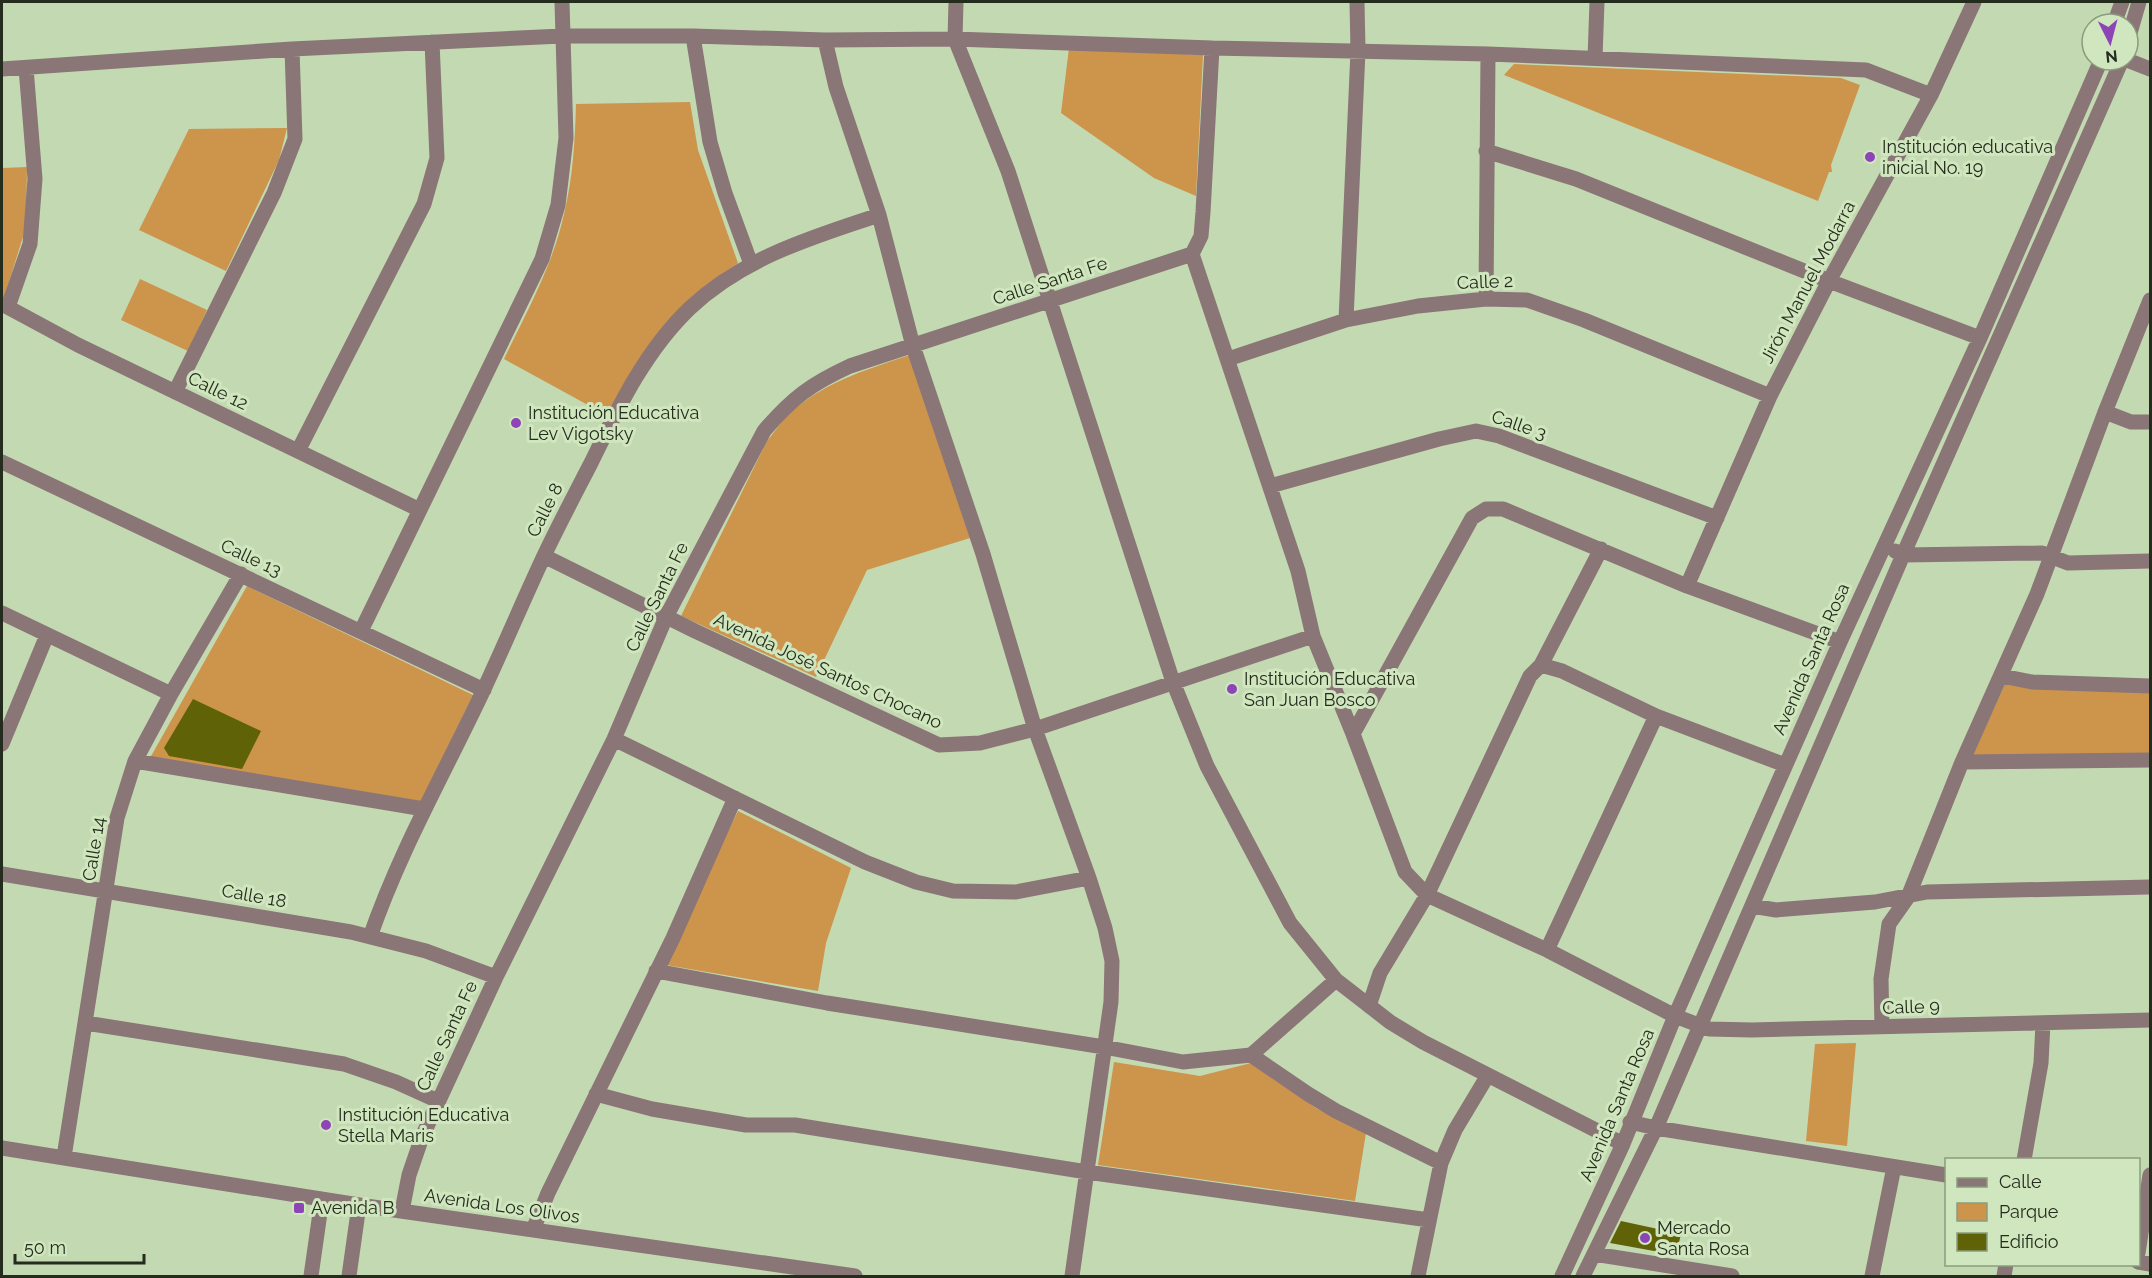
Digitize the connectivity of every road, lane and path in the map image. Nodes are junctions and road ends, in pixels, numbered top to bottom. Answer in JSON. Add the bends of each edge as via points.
{"nodes":[{"id":1,"x":562,"y":2,"type":"edge"},
{"id":2,"x":956,"y":2,"type":"edge"},
{"id":3,"x":1358,"y":2,"type":"edge"},
{"id":4,"x":1597,"y":2,"type":"edge"},
{"id":5,"x":1974,"y":2,"type":"edge"},
{"id":6,"x":562,"y":36,"type":"junction"},
{"id":7,"x":693,"y":36,"type":"junction"},
{"id":8,"x":955,"y":39,"type":"junction"},
{"id":9,"x":825,"y":40,"type":"junction"},
{"id":10,"x":432,"y":42,"type":"junction"},
{"id":11,"x":1212,"y":48,"type":"junction"},
{"id":12,"x":292,"y":49,"type":"junction"},
{"id":13,"x":1358,"y":51,"type":"junction"},
{"id":14,"x":1488,"y":54,"type":"junction"},
{"id":15,"x":1595,"y":58,"type":"junction"},
{"id":16,"x":2,"y":69,"type":"edge"},
{"id":17,"x":26,"y":69,"type":"junction"},
{"id":18,"x":2096,"y":72,"type":"edge"},
{"id":19,"x":2117,"y":72,"type":"edge"},
{"id":20,"x":1931,"y":94,"type":"junction"},
{"id":21,"x":1486,"y":151,"type":"junction"},
{"id":22,"x":879,"y":214,"type":"junction"},
{"id":23,"x":1192,"y":254,"type":"junction"},
{"id":24,"x":751,"y":264,"type":"junction"},
{"id":25,"x":1829,"y":281,"type":"junction"},
{"id":26,"x":1486,"y":299,"type":"junction"},
{"id":27,"x":2151,"y":300,"type":"edge"},
{"id":28,"x":1050,"y":301,"type":"junction"},
{"id":29,"x":5,"y":305,"type":"edge"},
{"id":30,"x":1346,"y":320,"type":"junction"},
{"id":31,"x":1980,"y":338,"type":"junction"},
{"id":32,"x":913,"y":346,"type":"junction"},
{"id":33,"x":1228,"y":360,"type":"junction"},
{"id":34,"x":175,"y":392,"type":"junction"},
{"id":35,"x":1770,"y":396,"type":"junction"},
{"id":36,"x":2105,"y":412,"type":"junction"},
{"id":37,"x":2151,"y":422,"type":"edge"},
{"id":38,"x":298,"y":451,"type":"junction"},
{"id":39,"x":2,"y":462,"type":"edge"},
{"id":40,"x":1270,"y":486,"type":"junction"},
{"id":41,"x":420,"y":510,"type":"junction"},
{"id":42,"x":1716,"y":518,"type":"junction"},
{"id":43,"x":1885,"y":545,"type":"junction"},
{"id":44,"x":1601,"y":549,"type":"junction"},
{"id":45,"x":1903,"y":555,"type":"junction"},
{"id":46,"x":544,"y":556,"type":"junction"},
{"id":47,"x":2051,"y":557,"type":"junction"},
{"id":48,"x":2151,"y":561,"type":"edge"},
{"id":49,"x":241,"y":574,"type":"junction"},
{"id":50,"x":1687,"y":586,"type":"junction"},
{"id":51,"x":2,"y":614,"type":"edge"},
{"id":52,"x":666,"y":617,"type":"junction"},
{"id":53,"x":361,"y":631,"type":"junction"},
{"id":54,"x":47,"y":635,"type":"junction"},
{"id":55,"x":1313,"y":636,"type":"junction"},
{"id":56,"x":1840,"y":642,"type":"junction"},
{"id":57,"x":1541,"y":666,"type":"junction"},
{"id":58,"x":2002,"y":676,"type":"junction"},
{"id":59,"x":1173,"y":682,"type":"junction"},
{"id":60,"x":2151,"y":686,"type":"edge"},
{"id":61,"x":484,"y":690,"type":"junction"},
{"id":62,"x":171,"y":694,"type":"junction"},
{"id":63,"x":1656,"y":716,"type":"junction"},
{"id":64,"x":1035,"y":729,"type":"junction"},
{"id":65,"x":1353,"y":734,"type":"junction"},
{"id":66,"x":614,"y":739,"type":"junction"},
{"id":67,"x":2,"y":744,"type":"edge"},
{"id":68,"x":135,"y":760,"type":"junction"},
{"id":69,"x":2151,"y":760,"type":"edge"},
{"id":70,"x":1962,"y":762,"type":"junction"},
{"id":71,"x":1785,"y":765,"type":"junction"},
{"id":72,"x":735,"y":798,"type":"junction"},
{"id":73,"x":424,"y":809,"type":"junction"},
{"id":74,"x":2,"y":874,"type":"edge"},
{"id":75,"x":1089,"y":878,"type":"junction"},
{"id":76,"x":2151,"y":887,"type":"edge"},
{"id":77,"x":106,"y":890,"type":"junction"},
{"id":78,"x":1427,"y":894,"type":"junction"},
{"id":79,"x":1908,"y":897,"type":"junction"},
{"id":80,"x":1752,"y":906,"type":"junction"},
{"id":81,"x":370,"y":937,"type":"junction"},
{"id":82,"x":1547,"y":950,"type":"junction"},
{"id":83,"x":656,"y":971,"type":"junction"},
{"id":84,"x":496,"y":977,"type":"junction"},
{"id":85,"x":1336,"y":980,"type":"junction"},
{"id":86,"x":1369,"y":1006,"type":"junction"},
{"id":87,"x":1676,"y":1016,"type":"junction"},
{"id":88,"x":2151,"y":1020,"type":"edge"},
{"id":89,"x":86,"y":1023,"type":"junction"},
{"id":90,"x":2043,"y":1023,"type":"junction"},
{"id":91,"x":1701,"y":1026,"type":"junction"},
{"id":92,"x":1882,"y":1027,"type":"junction"},
{"id":93,"x":1104,"y":1047,"type":"junction"},
{"id":94,"x":1251,"y":1055,"type":"junction"},
{"id":95,"x":1488,"y":1075,"type":"junction"},
{"id":96,"x":596,"y":1094,"type":"junction"},
{"id":97,"x":438,"y":1101,"type":"junction"},
{"id":98,"x":1630,"y":1122,"type":"junction"},
{"id":99,"x":1656,"y":1128,"type":"junction"},
{"id":100,"x":1623,"y":1144,"type":"junction"},
{"id":101,"x":2,"y":1148,"type":"edge"},
{"id":102,"x":64,"y":1157,"type":"junction"},
{"id":103,"x":2024,"y":1158,"type":"edge"},
{"id":104,"x":1441,"y":1163,"type":"junction"},
{"id":105,"x":1894,"y":1167,"type":"junction"},
{"id":106,"x":1087,"y":1172,"type":"junction"},
{"id":107,"x":1945,"y":1175,"type":"edge"},
{"id":108,"x":2151,"y":1175,"type":"edge"},
{"id":109,"x":322,"y":1198,"type":"junction"},
{"id":110,"x":358,"y":1204,"type":"junction"},
{"id":111,"x":402,"y":1211,"type":"junction"},
{"id":112,"x":1429,"y":1220,"type":"junction"},
{"id":113,"x":534,"y":1230,"type":"junction"},
{"id":114,"x":2140,"y":1246,"type":"edge"},
{"id":115,"x":1594,"y":1254,"type":"junction"},
{"id":116,"x":311,"y":1276,"type":"edge"},
{"id":117,"x":349,"y":1276,"type":"edge"},
{"id":118,"x":855,"y":1276,"type":"edge"},
{"id":119,"x":1072,"y":1276,"type":"edge"},
{"id":120,"x":1418,"y":1276,"type":"edge"},
{"id":121,"x":1562,"y":1276,"type":"edge"},
{"id":122,"x":1583,"y":1276,"type":"edge"},
{"id":123,"x":1732,"y":1276,"type":"edge"},
{"id":124,"x":1872,"y":1276,"type":"edge"}],
"edges":[{"from":1,"to":6,"type":"street"},
{"from":2,"to":8,"type":"street"},
{"from":3,"to":13,"type":"street"},
{"from":4,"to":15,"type":"street"},
{"from":5,"to":20,"type":"street","name":"Jirón Manuel Modarra"},
{"from":6,"to":7,"type":"street"},
{"from":6,"to":10,"type":"street"},
{"from":6,"to":41,"type":"street","via":[[566,138],[558,205],[542,259]]},
{"from":7,"to":9,"type":"street"},
{"from":7,"to":24,"type":"street","via":[[710,142]]},
{"from":8,"to":9,"type":"street"},
{"from":8,"to":11,"type":"street"},
{"from":8,"to":28,"type":"street","via":[[1008,171]]},
{"from":9,"to":22,"type":"street","via":[[836,87]]},
{"from":10,"to":12,"type":"street"},
{"from":10,"to":38,"type":"street","via":[[437,158],[424,204]]},
{"from":11,"to":13,"type":"street"},
{"from":11,"to":23,"type":"street","via":[[1203,212],[1200,236]]},
{"from":12,"to":17,"type":"street"},
{"from":12,"to":34,"type":"street","via":[[295,139],[274,193]]},
{"from":13,"to":14,"type":"street"},
{"from":13,"to":30,"type":"street"},
{"from":14,"to":15,"type":"street"},
{"from":14,"to":21,"type":"street"},
{"from":15,"to":20,"type":"street","via":[[1866,70]]},
{"from":16,"to":17,"type":"street"},
{"from":17,"to":29,"type":"street","via":[[35,179],[30,244]]},
{"from":18,"to":31,"type":"street","name":"Avenida Santa Rosa"},
{"from":19,"to":45,"type":"street"},
{"from":20,"to":25,"type":"street","name":"Jirón Manuel Modarra"},
{"from":21,"to":25,"type":"street","via":[[1576,179]]},
{"from":21,"to":26,"type":"street"},
{"from":22,"to":24,"type":"street","name":"Calle 8","via":[[798,242]]},
{"from":22,"to":32,"type":"street"},
{"from":23,"to":28,"type":"street","name":"Calle Santa Fe"},
{"from":23,"to":33,"type":"street","name":"Calle 9"},
{"from":24,"to":46,"type":"street","name":"Calle 8","via":[[722,282],[664,336],[617,410]]},
{"from":25,"to":31,"type":"street"},
{"from":25,"to":35,"type":"street","name":"Jirón Manuel Modarra"},
{"from":26,"to":30,"type":"street","name":"Calle 2","via":[[1418,306]]},
{"from":26,"to":35,"type":"street","name":"Calle 2","via":[[1527,300]]},
{"from":27,"to":36,"type":"street"},
{"from":28,"to":32,"type":"street","name":"Calle Santa Fe"},
{"from":28,"to":59,"type":"street"},
{"from":29,"to":34,"type":"street","name":"Calle 12"},
{"from":30,"to":33,"type":"street","name":"Calle 2"},
{"from":31,"to":43,"type":"street","name":"Avenida Santa Rosa"},
{"from":32,"to":52,"type":"street","name":"Calle Santa Fe","via":[[822,379],[785,407],[764,431]]},
{"from":32,"to":64,"type":"street","via":[[983,554]]},
{"from":33,"to":40,"type":"street","name":"Calle 9"},
{"from":34,"to":38,"type":"street","name":"Calle 12"},
{"from":35,"to":42,"type":"street","name":"Jirón Manuel Modarra"},
{"from":36,"to":37,"type":"street","via":[[2132,422]]},
{"from":36,"to":47,"type":"street"},
{"from":38,"to":41,"type":"street","name":"Calle 12"},
{"from":39,"to":49,"type":"street","name":"Calle 13"},
{"from":40,"to":42,"type":"street","name":"Calle 3","via":[[1476,431],[1499,436]]},
{"from":40,"to":55,"type":"street","name":"Calle 9","via":[[1298,571]]},
{"from":41,"to":53,"type":"street"},
{"from":42,"to":50,"type":"street","name":"Jirón Manuel Modarra"},
{"from":43,"to":45,"type":"street"},
{"from":43,"to":56,"type":"street","name":"Avenida Santa Rosa"},
{"from":44,"to":50,"type":"street"},
{"from":44,"to":57,"type":"street"},
{"from":44,"to":65,"type":"street","via":[[1503,509],[1486,509],[1472,518]]},
{"from":45,"to":47,"type":"street","via":[[2042,553]]},
{"from":45,"to":80,"type":"street"},
{"from":46,"to":52,"type":"street","name":"Avenida José Santos Chocano"},
{"from":46,"to":61,"type":"street","name":"Calle 8"},
{"from":47,"to":48,"type":"street","via":[[2068,563]]},
{"from":47,"to":58,"type":"street"},
{"from":49,"to":53,"type":"street","name":"Calle 13"},
{"from":49,"to":62,"type":"street","name":"Calle 14"},
{"from":50,"to":56,"type":"street"},
{"from":51,"to":54,"type":"street"},
{"from":52,"to":64,"type":"street","name":"Avenida José Santos Chocano","via":[[939,745],[980,743]]},
{"from":52,"to":66,"type":"street","name":"Calle Santa Fe"},
{"from":53,"to":61,"type":"street","name":"Calle 13"},
{"from":54,"to":62,"type":"street"},
{"from":54,"to":67,"type":"street"},
{"from":55,"to":59,"type":"street","name":"Avenida José Santos Chocano"},
{"from":55,"to":65,"type":"street","name":"Calle 9"},
{"from":56,"to":71,"type":"street","name":"Avenida Santa Rosa"},
{"from":57,"to":63,"type":"street","via":[[1562,671]]},
{"from":57,"to":78,"type":"street","via":[[1530,676]]},
{"from":58,"to":60,"type":"street","via":[[2032,682]]},
{"from":58,"to":70,"type":"street"},
{"from":59,"to":64,"type":"street","name":"Avenida José Santos Chocano"},
{"from":59,"to":85,"type":"street","via":[[1207,766],[1290,923]]},
{"from":61,"to":73,"type":"street","name":"Calle 8"},
{"from":62,"to":68,"type":"street","name":"Calle 14"},
{"from":63,"to":71,"type":"street"},
{"from":63,"to":82,"type":"street"},
{"from":64,"to":75,"type":"street"},
{"from":65,"to":78,"type":"street","name":"Calle 9","via":[[1405,872]]},
{"from":66,"to":72,"type":"street"},
{"from":66,"to":84,"type":"street","name":"Calle Santa Fe"},
{"from":68,"to":73,"type":"street"},
{"from":68,"to":77,"type":"street","name":"Calle 14","via":[[117,818]]},
{"from":69,"to":70,"type":"street"},
{"from":70,"to":79,"type":"street"},
{"from":71,"to":87,"type":"street","name":"Avenida Santa Rosa"},
{"from":72,"to":75,"type":"street","via":[[865,862],[916,882],[953,891],[1016,892]]},
{"from":72,"to":83,"type":"street"},
{"from":73,"to":81,"type":"street","name":"Calle 8"},
{"from":74,"to":77,"type":"street","name":"Calle 18"},
{"from":75,"to":93,"type":"street","via":[[1112,961]]},
{"from":76,"to":79,"type":"street","via":[[1927,892]]},
{"from":77,"to":81,"type":"street","name":"Calle 18"},
{"from":77,"to":89,"type":"street","name":"Calle 14"},
{"from":78,"to":82,"type":"street","name":"Calle 9"},
{"from":78,"to":86,"type":"street","via":[[1380,973]]},
{"from":79,"to":80,"type":"street","via":[[1776,910]]},
{"from":79,"to":92,"type":"street","via":[[1889,924],[1881,979]]},
{"from":80,"to":91,"type":"street"},
{"from":81,"to":84,"type":"street","name":"Calle 18","via":[[426,951]]},
{"from":82,"to":87,"type":"street","name":"Calle 9"},
{"from":83,"to":93,"type":"street","via":[[826,1003]]},
{"from":83,"to":96,"type":"street"},
{"from":84,"to":97,"type":"street","name":"Calle Santa Fe"},
{"from":85,"to":86,"type":"street"},
{"from":85,"to":94,"type":"street"},
{"from":86,"to":95,"type":"street","via":[[1422,1042]]},
{"from":87,"to":91,"type":"street","name":"Calle 9"},
{"from":87,"to":98,"type":"street","name":"Avenida Santa Rosa"},
{"from":88,"to":90,"type":"street","name":"Calle 9"},
{"from":89,"to":97,"type":"street","via":[[344,1064]]},
{"from":89,"to":102,"type":"street","name":"Calle 14"},
{"from":90,"to":92,"type":"street","name":"Calle 9"},
{"from":90,"to":103,"type":"street","via":[[2041,1063]]},
{"from":91,"to":92,"type":"street","name":"Calle 9","via":[[1752,1030]]},
{"from":91,"to":99,"type":"street"},
{"from":93,"to":94,"type":"street","via":[[1183,1062]]},
{"from":93,"to":106,"type":"street"},
{"from":94,"to":104,"type":"street","via":[[1336,1111]]},
{"from":95,"to":100,"type":"street"},
{"from":95,"to":104,"type":"street","via":[[1455,1130]]},
{"from":96,"to":106,"type":"street","via":[[652,1109],[746,1125],[795,1125]]},
{"from":96,"to":113,"type":"street"},
{"from":97,"to":111,"type":"street","name":"Calle Santa Fe","via":[[409,1175]]},
{"from":98,"to":99,"type":"street"},
{"from":98,"to":100,"type":"street","name":"Avenida Santa Rosa"},
{"from":99,"to":105,"type":"street"},
{"from":99,"to":115,"type":"street"},
{"from":100,"to":121,"type":"street","name":"Avenida Santa Rosa"},
{"from":101,"to":102,"type":"street","name":"Avenida Los Olivos"},
{"from":102,"to":109,"type":"street","name":"Avenida Los Olivos"},
{"from":104,"to":112,"type":"street"},
{"from":105,"to":107,"type":"street"},
{"from":105,"to":124,"type":"street"},
{"from":106,"to":112,"type":"street"},
{"from":106,"to":119,"type":"street"},
{"from":108,"to":114,"type":"street"},
{"from":109,"to":110,"type":"street","name":"Avenida Los Olivos"},
{"from":109,"to":116,"type":"street"},
{"from":110,"to":111,"type":"street","name":"Avenida Los Olivos"},
{"from":110,"to":117,"type":"street"},
{"from":111,"to":113,"type":"street","name":"Avenida Los Olivos"},
{"from":112,"to":120,"type":"street"},
{"from":113,"to":118,"type":"street","name":"Avenida Los Olivos"},
{"from":115,"to":122,"type":"street"},
{"from":115,"to":123,"type":"street"}]}
